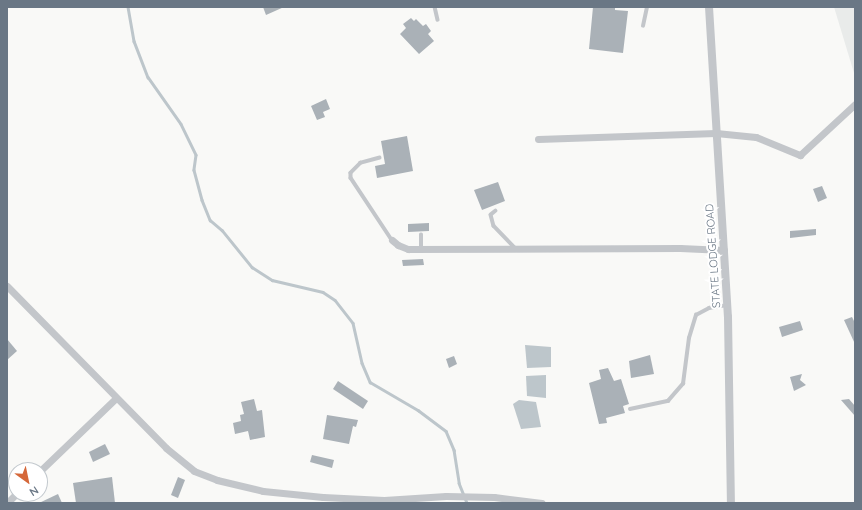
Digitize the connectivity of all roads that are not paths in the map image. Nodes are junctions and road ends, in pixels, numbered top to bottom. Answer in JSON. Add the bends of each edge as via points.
{"nodes":[{"id":1,"x":435,"y":7,"type":"edge"},
{"id":2,"x":647,"y":7,"type":"edge"},
{"id":3,"x":709,"y":7,"type":"edge"},
{"id":4,"x":438,"y":20,"type":"dead end"},
{"id":5,"x":643,"y":26,"type":"dead end"},
{"id":6,"x":855,"y":104,"type":"edge"},
{"id":7,"x":716,"y":134,"type":"junction"},
{"id":8,"x":538,"y":138,"type":"dead end"},
{"id":9,"x":380,"y":158,"type":"dead end"},
{"id":10,"x":496,"y":211,"type":"dead end"},
{"id":11,"x":421,"y":235,"type":"dead end"},
{"id":12,"x":392,"y":240,"type":"joint"},
{"id":13,"x":515,"y":248,"type":"junction"},
{"id":14,"x":421,"y":249,"type":"junction"},
{"id":15,"x":724,"y":250,"type":"junction"},
{"id":16,"x":7,"y":286,"type":"edge"},
{"id":17,"x":727,"y":305,"type":"junction"},
{"id":18,"x":116,"y":398,"type":"junction"},
{"id":19,"x":630,"y":410,"type":"dead end"},
{"id":20,"x":48,"y":463,"type":"edge"},
{"id":21,"x":542,"y":503,"type":"edge"},
{"id":22,"x":730,"y":503,"type":"edge"}],
"edges":[{"from":1,"to":4,"type":"lane"},
{"from":2,"to":5,"type":"lane"},
{"from":3,"to":7,"type":"street","name":"STATE LODGE ROAD"},
{"from":6,"to":7,"type":"street","via":[[800,155],[756,137]]},
{"from":7,"to":8,"type":"street"},
{"from":7,"to":15,"type":"street","name":"STATE LODGE ROAD"},
{"from":9,"to":12,"type":"lane","via":[[362,163],[351,172],[351,178]]},
{"from":10,"to":13,"type":"lane","via":[[491,215],[494,226]]},
{"from":11,"to":14,"type":"lane"},
{"from":12,"to":14,"type":"street","via":[[408,249]]},
{"from":13,"to":14,"type":"street"},
{"from":13,"to":15,"type":"street"},
{"from":15,"to":17,"type":"street","name":"STATE LODGE ROAD"},
{"from":16,"to":18,"type":"street"},
{"from":17,"to":19,"type":"lane","via":[[709,308],[696,315],[689,338],[683,384],[668,401]]},
{"from":17,"to":22,"type":"street","name":"STATE LODGE ROAD"},
{"from":18,"to":20,"type":"street"},
{"from":18,"to":21,"type":"street","via":[[166,448],[194,471],[234,486],[323,497],[384,500],[473,497]]}]}
